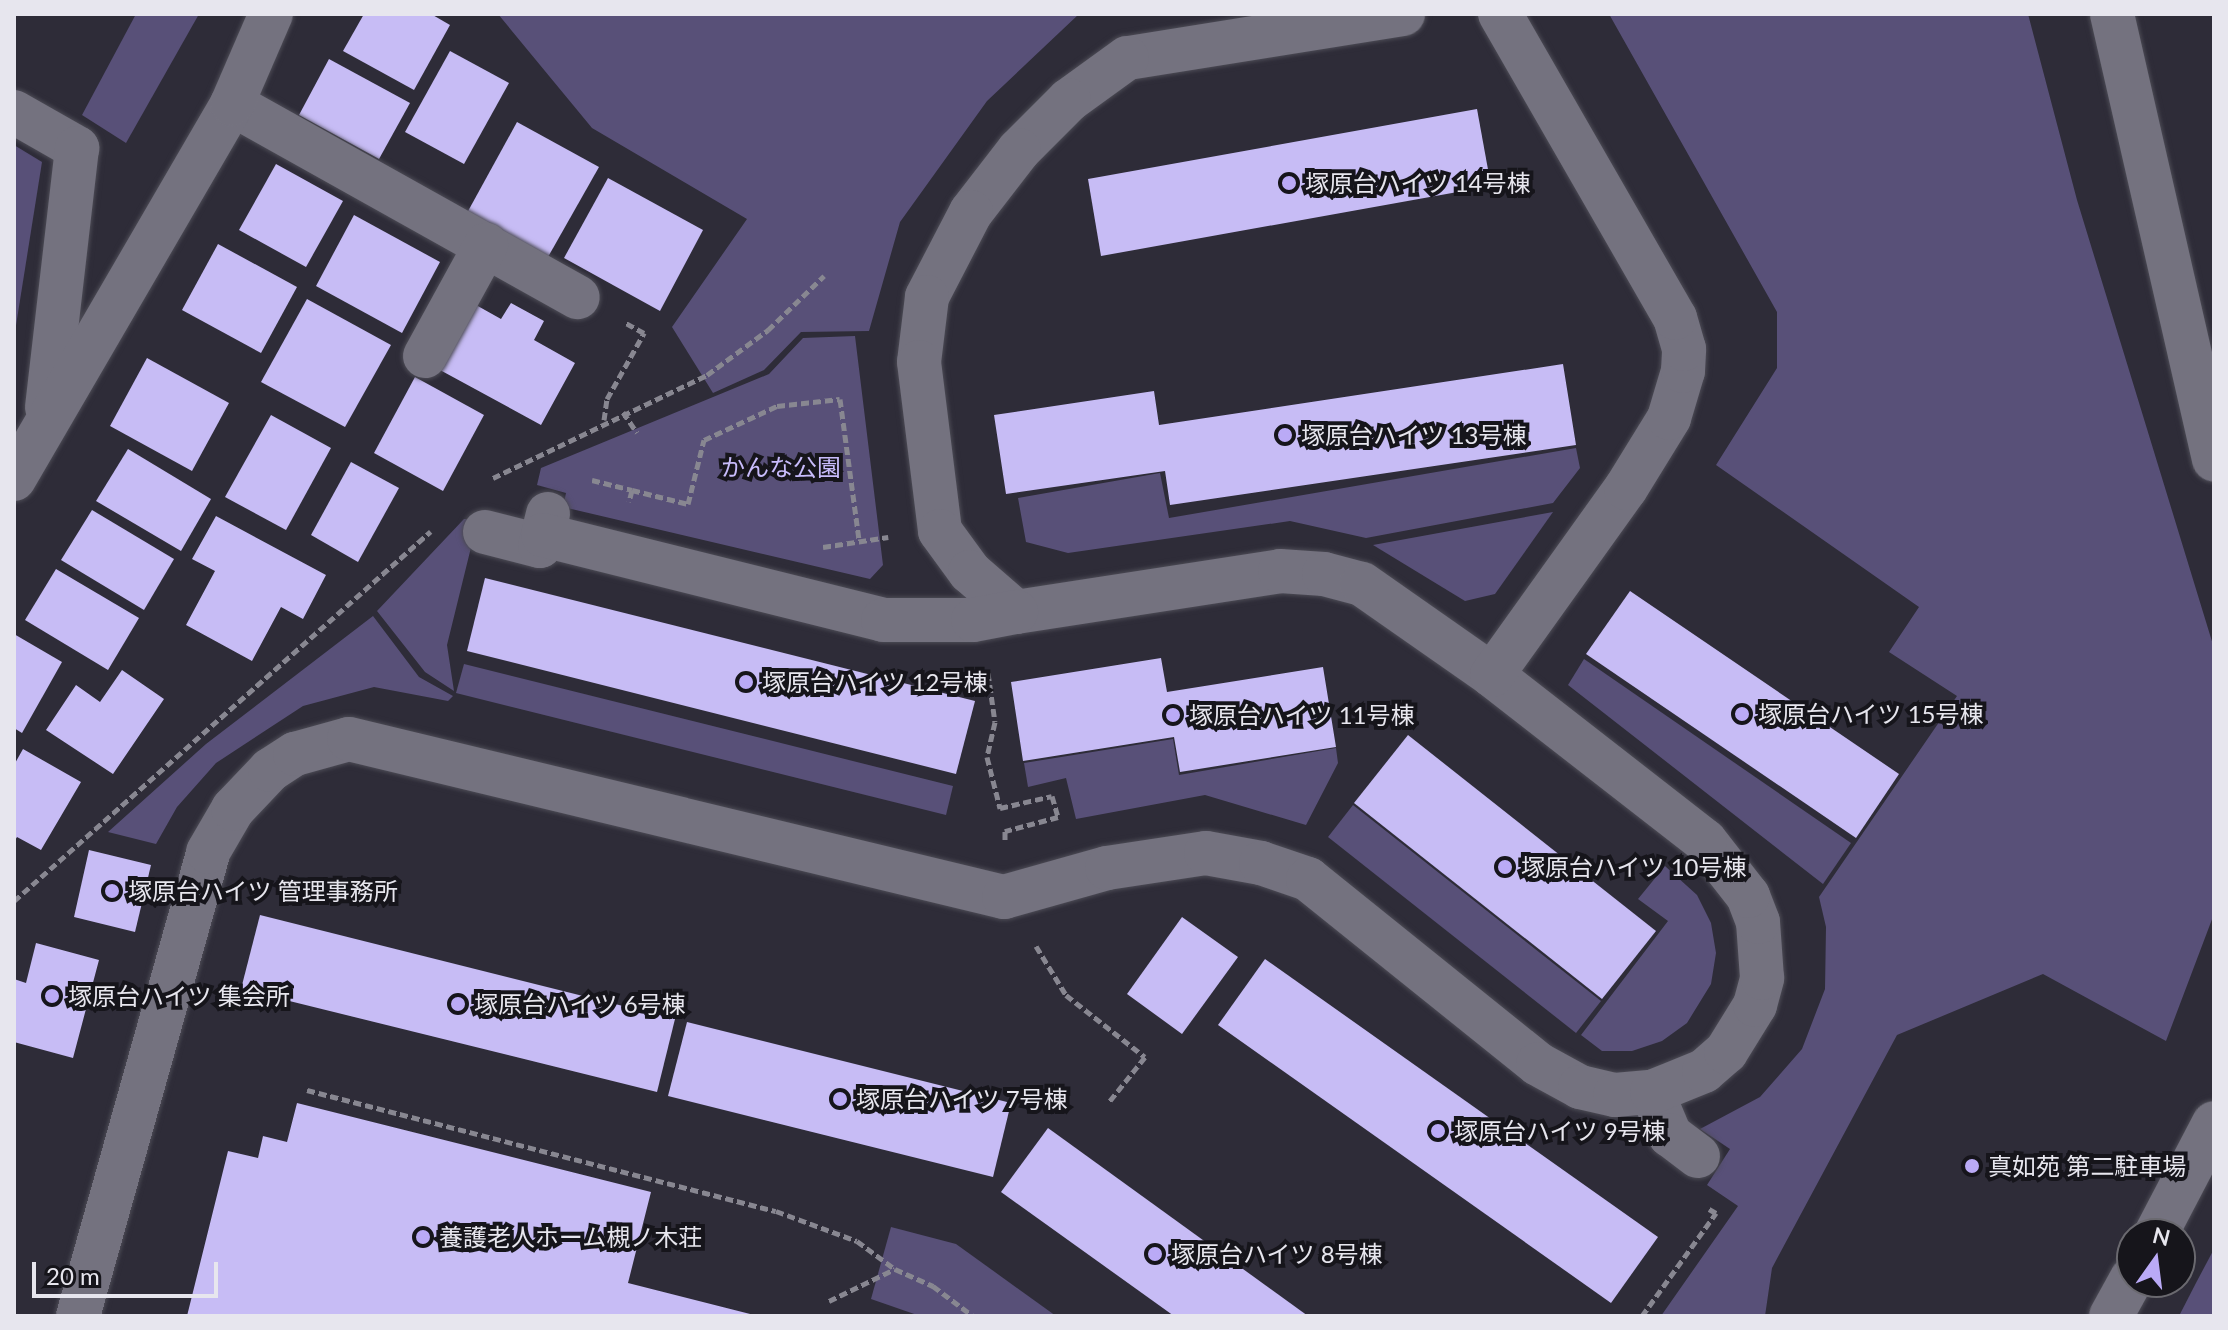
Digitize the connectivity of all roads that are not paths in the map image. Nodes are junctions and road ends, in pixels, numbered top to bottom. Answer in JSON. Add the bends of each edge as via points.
{"nodes":[{"id":1,"x":271,"y":14,"type":"edge"},
{"id":2,"x":1403,"y":14,"type":"edge"},
{"id":3,"x":1500,"y":14,"type":"edge"},
{"id":4,"x":2112,"y":14,"type":"edge"},
{"id":5,"x":232,"y":104,"type":"junction"},
{"id":6,"x":14,"y":112,"type":"edge"},
{"id":7,"x":486,"y":245,"type":"junction"},
{"id":8,"x":578,"y":297,"type":"road end"},
{"id":9,"x":425,"y":356,"type":"dead end"},
{"id":10,"x":45,"y":426,"type":"junction"},
{"id":11,"x":2214,"y":459,"type":"edge"},
{"id":12,"x":14,"y":479,"type":"edge"},
{"id":13,"x":490,"y":507,"type":"road end"},
{"id":14,"x":1016,"y":612,"type":"junction"},
{"id":15,"x":1492,"y":675,"type":"junction"},
{"id":16,"x":1652,"y":1092,"type":"junction"},
{"id":17,"x":2214,"y":1123,"type":"edge"},
{"id":18,"x":1698,"y":1156,"type":"dead end"},
{"id":19,"x":2164,"y":1218,"type":"edge"},
{"id":20,"x":2121,"y":1298,"type":"edge"},
{"id":21,"x":78,"y":1316,"type":"edge"},
{"id":22,"x":2111,"y":1316,"type":"edge"}],
"edges":[{"from":1,"to":5,"type":"street"},
{"from":2,"to":14,"type":"street","via":[[1127,58],[1069,100],[1019,150],[971,212],[927,297],[919,362],[940,531],[970,572]]},
{"from":3,"to":15,"type":"street","via":[[1675,318],[1684,349],[1669,418],[1626,488]]},
{"from":4,"to":11,"type":"street"},
{"from":5,"to":7,"type":"street"},
{"from":5,"to":10,"type":"street"},
{"from":6,"to":10,"type":"street","via":[[77,148]]},
{"from":7,"to":8,"type":"street"},
{"from":7,"to":9,"type":"street"},
{"from":10,"to":12,"type":"street"},
{"from":13,"to":14,"type":"street","via":[[540,546],[547,520],[883,620],[973,620]]},
{"from":14,"to":15,"type":"street","via":[[1280,571],[1324,574],[1362,584]]},
{"from":15,"to":16,"type":"street","via":[[1705,841],[1733,872],[1758,922],[1762,978],[1743,1030],[1704,1071]]},
{"from":16,"to":18,"type":"street","via":[[1670,1135]]},
{"from":16,"to":21,"type":"street","via":[[1615,1095],[1580,1087],[1538,1064],[1308,879],[1261,863],[1206,853],[1107,868],[1004,897],[349,739],[295,754],[270,770],[233,809],[208,852]]},
{"from":17,"to":19,"type":"street"},
{"from":20,"to":22,"type":"street"}]}
